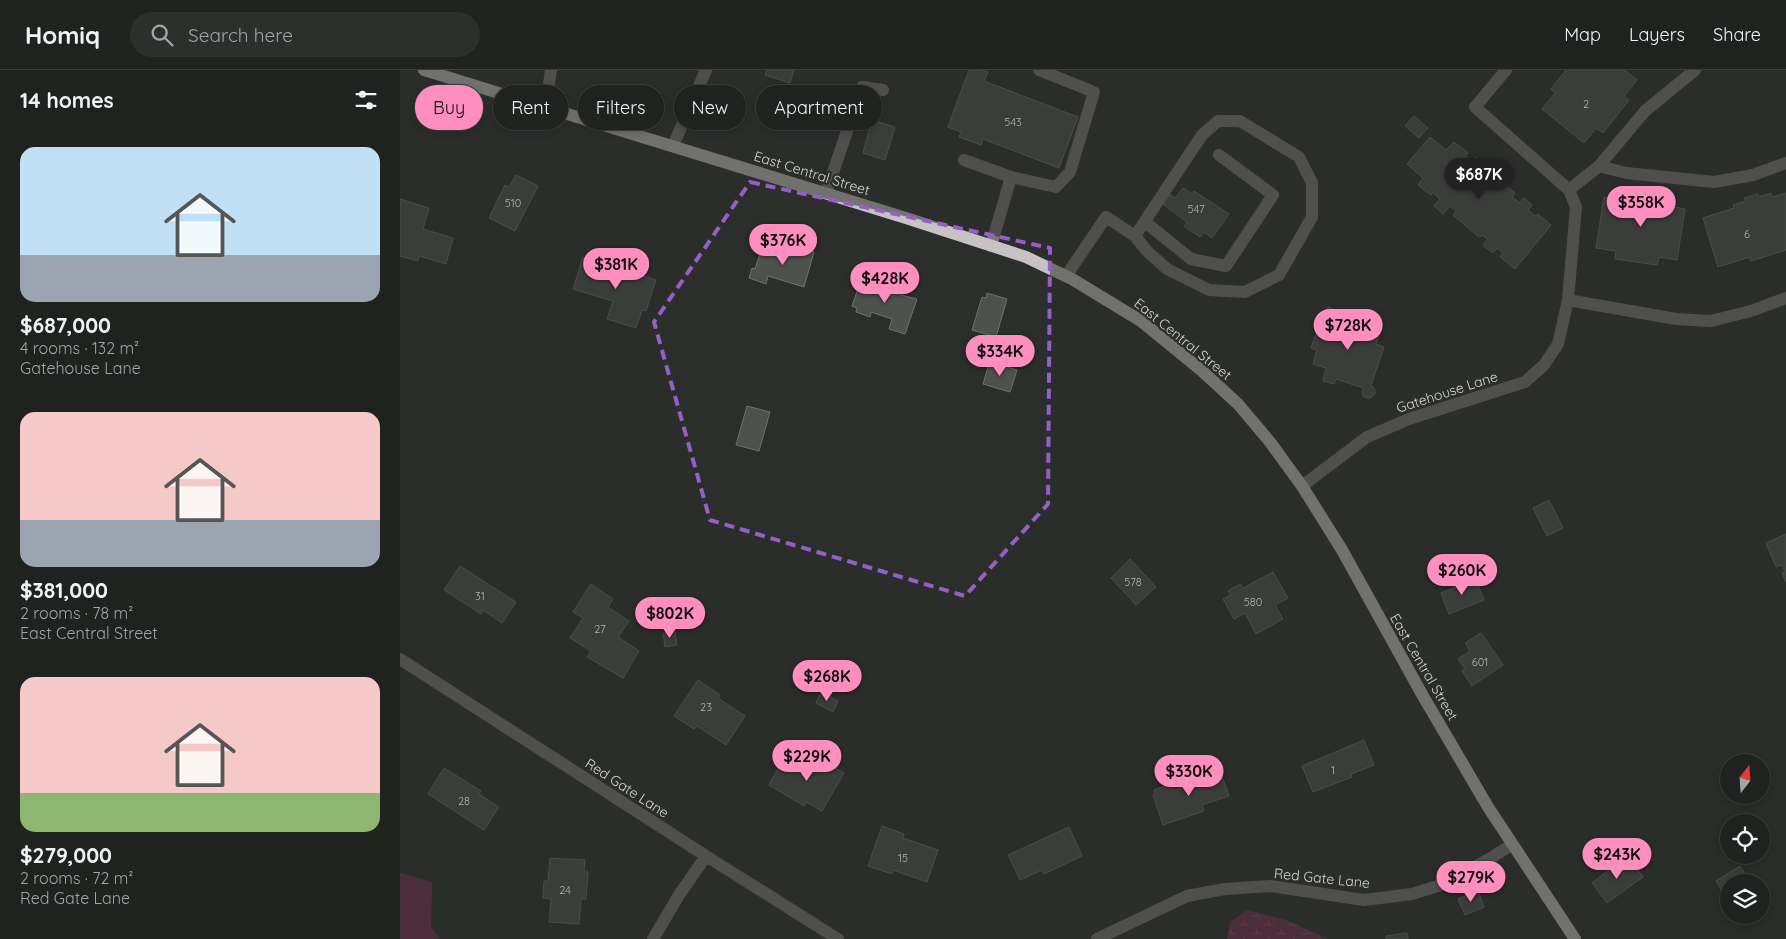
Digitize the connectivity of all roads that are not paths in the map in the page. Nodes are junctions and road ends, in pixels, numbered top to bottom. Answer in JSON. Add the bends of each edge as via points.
{"nodes":[{"id":1,"x":424,"y":70,"type":"edge"},
{"id":2,"x":550,"y":70,"type":"edge"},
{"id":3,"x":706,"y":70,"type":"edge"},
{"id":4,"x":1039,"y":70,"type":"edge"},
{"id":5,"x":1506,"y":70,"type":"edge"},
{"id":6,"x":1695,"y":70,"type":"edge"},
{"id":7,"x":548,"y":85,"type":"edge"},
{"id":8,"x":493,"y":90,"type":"edge"},
{"id":9,"x":883,"y":90,"type":"dead end"},
{"id":10,"x":568,"y":113,"type":"edge"},
{"id":11,"x":673,"y":146,"type":"junction"},
{"id":12,"x":1219,"y":155,"type":"dead end"},
{"id":13,"x":964,"y":160,"type":"dead end"},
{"id":14,"x":1786,"y":163,"type":"edge"},
{"id":15,"x":1599,"y":166,"type":"junction"},
{"id":16,"x":1011,"y":177,"type":"junction"},
{"id":17,"x":1569,"y":190,"type":"junction"},
{"id":18,"x":826,"y":193,"type":"junction"},
{"id":19,"x":1145,"y":222,"type":"junction"},
{"id":20,"x":1135,"y":236,"type":"junction"},
{"id":21,"x":991,"y":246,"type":"junction"},
{"id":22,"x":1066,"y":276,"type":"junction"},
{"id":23,"x":1786,"y":298,"type":"edge"},
{"id":24,"x":1568,"y":300,"type":"junction"},
{"id":25,"x":1302,"y":486,"type":"junction"},
{"id":26,"x":400,"y":659,"type":"edge"},
{"id":27,"x":1511,"y":845,"type":"junction"},
{"id":28,"x":706,"y":856,"type":"junction"},
{"id":29,"x":653,"y":939,"type":"edge"},
{"id":30,"x":838,"y":939,"type":"edge"},
{"id":31,"x":1097,"y":939,"type":"edge"},
{"id":32,"x":1575,"y":939,"type":"edge"}],
"edges":[{"from":1,"to":8,"type":"main road","name":"East Central Street"},
{"from":2,"to":7,"type":"street"},
{"from":3,"to":11,"type":"street"},
{"from":4,"to":16,"type":"street","via":[[1094,92],[1070,172],[1056,186]]},
{"from":5,"to":17,"type":"street","via":[[1475,107]]},
{"from":6,"to":15,"type":"street","via":[[1645,111]]},
{"from":9,"to":18,"type":"street","via":[[862,87]]},
{"from":10,"to":11,"type":"main road","name":"East Central Street"},
{"from":11,"to":18,"type":"main road","name":"East Central Street"},
{"from":12,"to":19,"type":"street","via":[[1273,195],[1226,266],[1191,259]]},
{"from":13,"to":16,"type":"street"},
{"from":14,"to":15,"type":"street","via":[[1753,175],[1714,182],[1626,173]]},
{"from":15,"to":17,"type":"street"},
{"from":16,"to":21,"type":"street"},
{"from":17,"to":24,"type":"street","name":"Gatehouse Lane","via":[[1576,207]]},
{"from":18,"to":21,"type":"main road","name":"East Central Street"},
{"from":19,"to":20,"type":"street"},
{"from":19,"to":20,"type":"street","via":[[1202,135],[1218,121],[1240,122],[1299,157],[1312,183],[1312,217],[1279,275],[1245,292],[1209,290],[1167,269]]},
{"from":20,"to":22,"type":"street","via":[[1106,217]]},
{"from":21,"to":22,"type":"main road","name":"East Central Street","via":[[1026,257]]},
{"from":22,"to":25,"type":"main road","name":"East Central Street","via":[[1141,320],[1202,370],[1238,404]]},
{"from":23,"to":24,"type":"street","via":[[1751,312],[1711,321],[1676,319]]},
{"from":24,"to":25,"type":"street","name":"Gatehouse Lane","via":[[1558,344],[1544,365],[1525,382],[1366,437]]},
{"from":25,"to":27,"type":"main road","name":"East Central Street"},
{"from":26,"to":28,"type":"street","name":"Red Gate Lane"},
{"from":27,"to":31,"type":"street","name":"Red Gate Lane","via":[[1444,884],[1412,894],[1364,900],[1270,886],[1225,889],[1188,896]]},
{"from":27,"to":32,"type":"main road","name":"East Central Street"},
{"from":28,"to":29,"type":"street"},
{"from":28,"to":30,"type":"street","name":"Red Gate Lane"}]}
